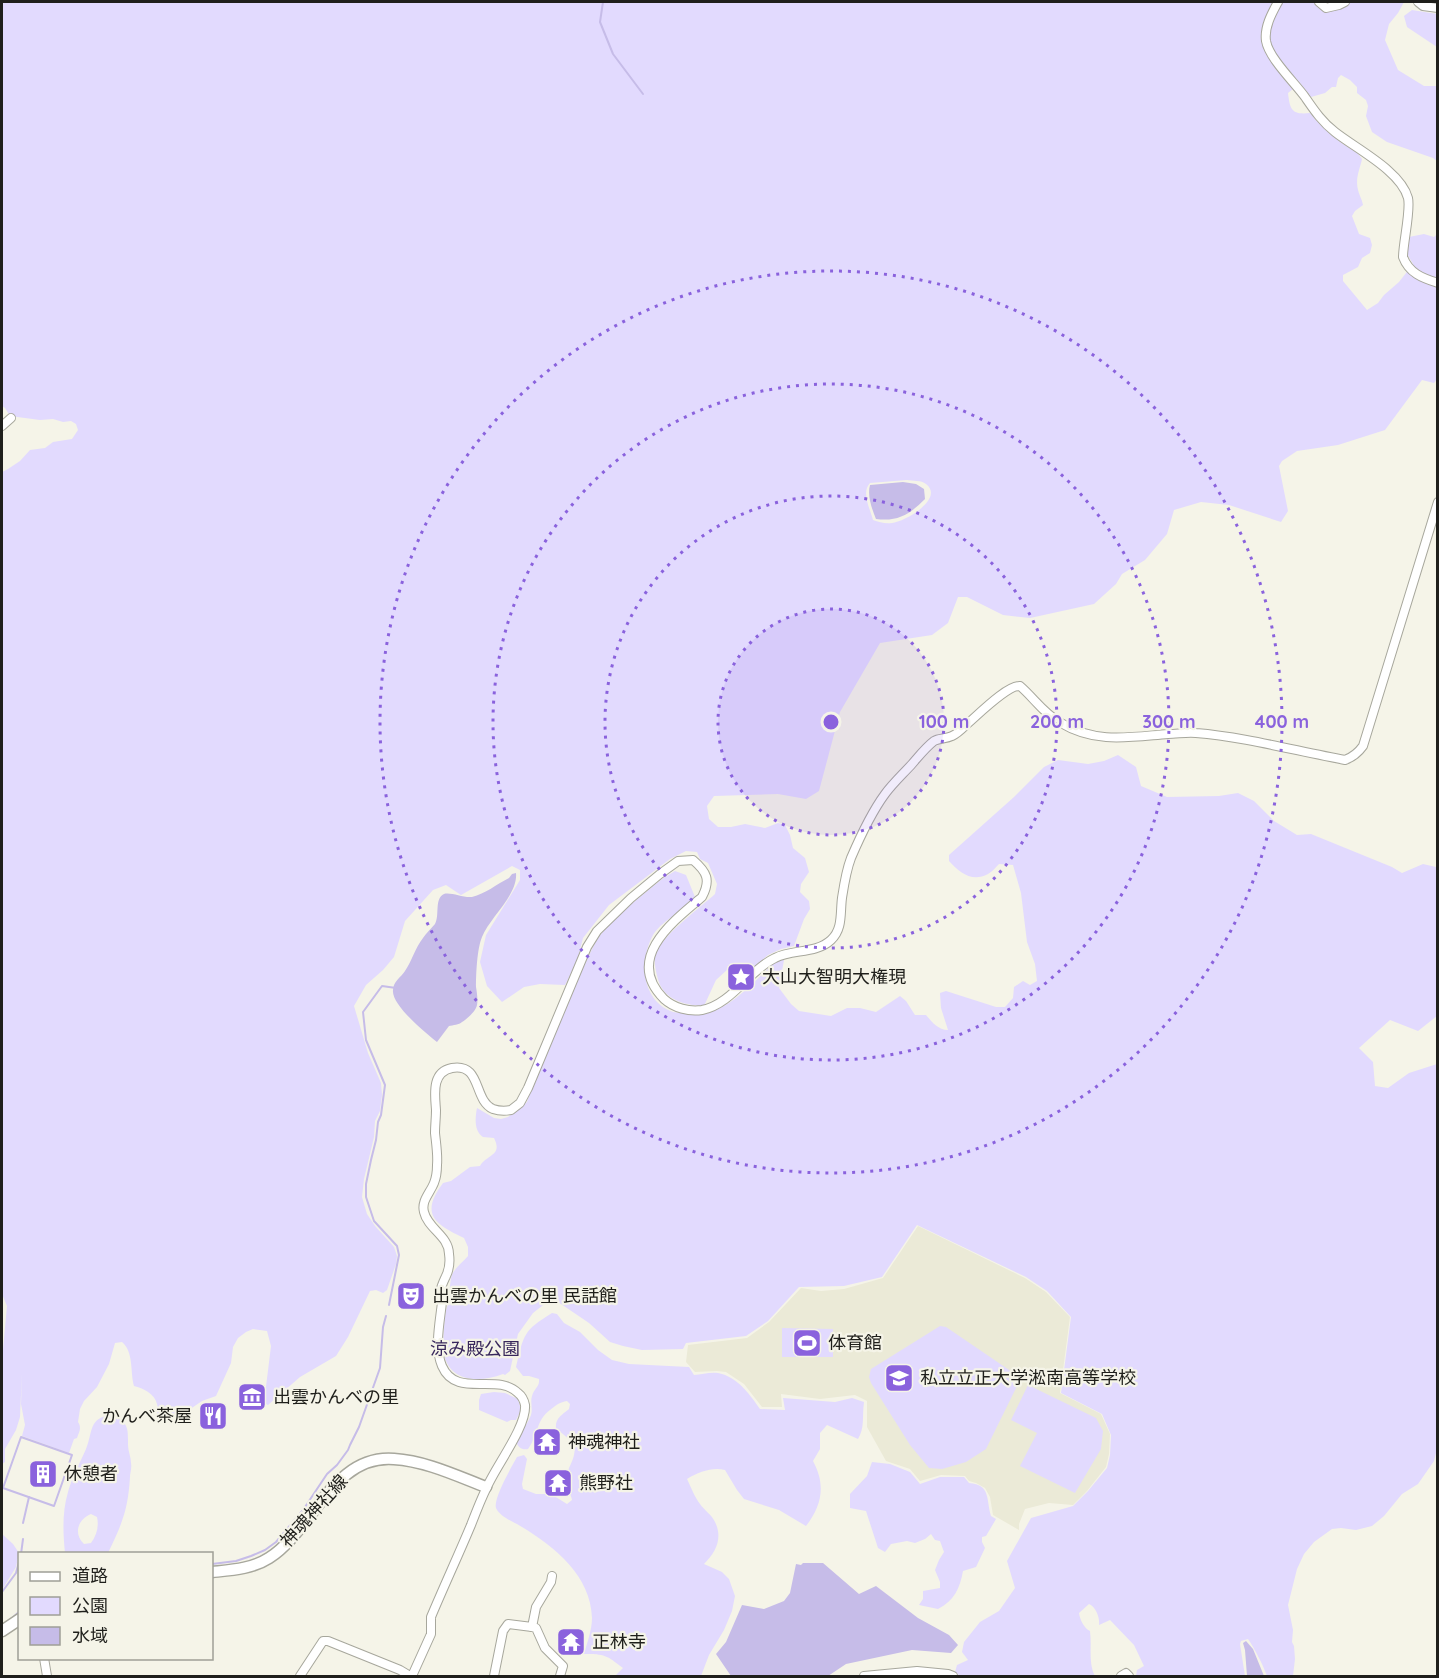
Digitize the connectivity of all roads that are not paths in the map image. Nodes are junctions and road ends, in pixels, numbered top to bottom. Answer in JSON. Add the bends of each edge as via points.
{"nodes":[{"id":1,"x":1278,"y":2,"type":"edge"},
{"id":2,"x":1319,"y":2,"type":"edge"},
{"id":3,"x":1344,"y":2,"type":"edge"},
{"id":4,"x":1418,"y":2,"type":"edge"},
{"id":5,"x":1437,"y":8,"type":"edge"},
{"id":6,"x":1437,"y":283,"type":"edge"},
{"id":7,"x":11,"y":418,"type":"dead end"},
{"id":8,"x":2,"y":426,"type":"edge"},
{"id":9,"x":1437,"y":502,"type":"edge"},
{"id":10,"x":486,"y":1487,"type":"junction"},
{"id":11,"x":213,"y":1572,"type":"edge"},
{"id":12,"x":552,"y":1576,"type":"dead end"},
{"id":13,"x":18,"y":1620,"type":"edge"},
{"id":14,"x":532,"y":1627,"type":"junction"},
{"id":15,"x":2,"y":1631,"type":"edge"},
{"id":16,"x":44,"y":1660,"type":"edge"},
{"id":17,"x":47,"y":1677,"type":"edge"},
{"id":18,"x":300,"y":1677,"type":"edge"},
{"id":19,"x":411,"y":1677,"type":"edge"},
{"id":20,"x":494,"y":1677,"type":"edge"},
{"id":21,"x":560,"y":1677,"type":"edge"},
{"id":22,"x":864,"y":1677,"type":"edge"},
{"id":23,"x":953,"y":1677,"type":"edge"},
{"id":24,"x":1121,"y":1677,"type":"edge"},
{"id":25,"x":1129,"y":1677,"type":"edge"}],
"edges":[{"from":1,"to":6,"type":"street","via":[[1267,30],[1266,42],[1272,53],[1316,114],[1398,180],[1409,200],[1403,257],[1417,275]]},
{"from":2,"to":3,"type":"street","via":[[1326,8]]},
{"from":4,"to":5,"type":"street"},
{"from":7,"to":8,"type":"street"},
{"from":9,"to":10,"type":"street","via":[[1362,746],[1353,757],[1345,760],[1193,733],[1097,737],[1061,724],[1016,686],[951,737],[936,740],[885,794],[851,860],[842,897],[841,924],[822,946],[773,958],[734,992],[708,1008],[683,1009],[669,1003],[652,982],[652,951],[661,935],[702,897],[707,881],[693,860],[678,861],[631,898],[587,947],[520,1103],[511,1110],[496,1110],[484,1102],[475,1078],[468,1072],[454,1068],[441,1074],[435,1090],[438,1163],[435,1181],[423,1202],[430,1225],[450,1252],[447,1275],[441,1285],[440,1358],[448,1376],[456,1381],[511,1386],[522,1396],[525,1407],[515,1436]]},
{"from":10,"to":11,"type":"main road","name":"神魂神社線","via":[[404,1460],[369,1461],[334,1485],[303,1525],[269,1558],[248,1567]]},
{"from":10,"to":19,"type":"street","via":[[431,1617],[431,1634]]},
{"from":12,"to":14,"type":"street","via":[[536,1607]]},
{"from":13,"to":15,"type":"main road"},
{"from":14,"to":20,"type":"street","via":[[505,1626]]},
{"from":14,"to":21,"type":"street","via":[[563,1666]]},
{"from":16,"to":17,"type":"street"},
{"from":18,"to":19,"type":"street","via":[[323,1641],[328,1641]]},
{"from":22,"to":23,"type":"street","via":[[917,1671]]},
{"from":24,"to":25,"type":"street","via":[[1126,1673]]}]}
